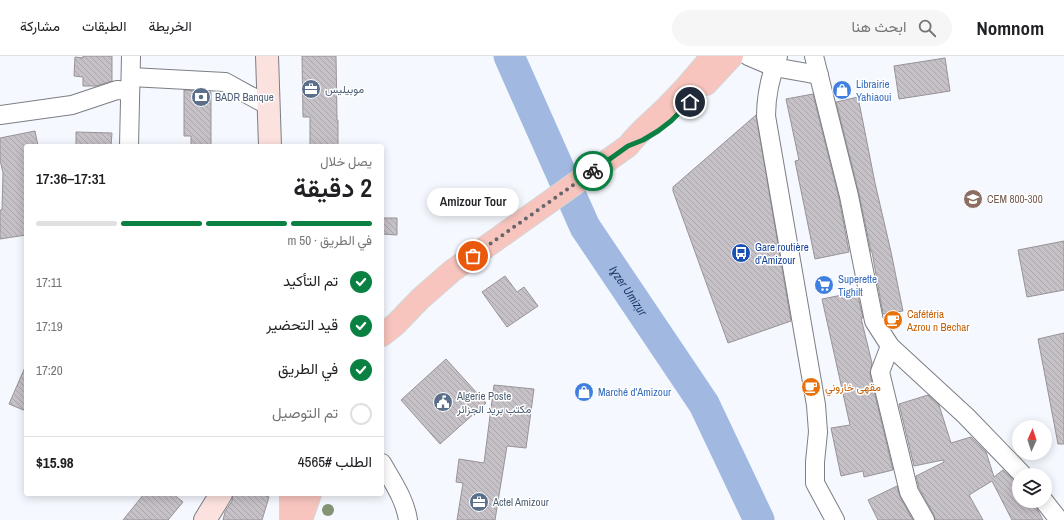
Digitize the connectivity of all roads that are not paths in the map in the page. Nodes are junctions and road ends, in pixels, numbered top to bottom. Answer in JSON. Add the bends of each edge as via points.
{"nodes":[{"id":1,"x":131,"y":56,"type":"edge"},
{"id":2,"x":267,"y":56,"type":"edge"},
{"id":3,"x":712,"y":56,"type":"edge"},
{"id":4,"x":732,"y":56,"type":"edge"},
{"id":5,"x":748,"y":56,"type":"edge"},
{"id":6,"x":814,"y":56,"type":"edge"},
{"id":7,"x":776,"y":61,"type":"edge"},
{"id":8,"x":819,"y":75,"type":"junction"},
{"id":9,"x":130,"y":84,"type":"junction"},
{"id":10,"x":269,"y":106,"type":"junction"},
{"id":11,"x":0,"y":115,"type":"edge"},
{"id":12,"x":129,"y":144,"type":"edge"},
{"id":13,"x":270,"y":144,"type":"edge"},
{"id":14,"x":628,"y":146,"type":"junction"},
{"id":15,"x":389,"y":330,"type":"edge"},
{"id":16,"x":384,"y":343,"type":"edge"},
{"id":17,"x":890,"y":346,"type":"junction"},
{"id":18,"x":384,"y":466,"type":"edge"},
{"id":19,"x":1016,"y":468,"type":"edge"},
{"id":20,"x":220,"y":496,"type":"edge"},
{"id":21,"x":291,"y":496,"type":"edge"},
{"id":22,"x":309,"y":496,"type":"edge"},
{"id":23,"x":1050,"y":508,"type":"edge"},
{"id":24,"x":205,"y":520,"type":"edge"},
{"id":25,"x":291,"y":520,"type":"edge"},
{"id":26,"x":301,"y":520,"type":"edge"},
{"id":27,"x":408,"y":520,"type":"edge"},
{"id":28,"x":835,"y":520,"type":"edge"},
{"id":29,"x":925,"y":520,"type":"edge"},
{"id":30,"x":1059,"y":520,"type":"edge"}],
"edges":[{"from":1,"to":9,"type":"street"},
{"from":2,"to":10,"type":"main road"},
{"from":3,"to":14,"type":"main road","via":[[695,78],[638,132]]},
{"from":4,"to":14,"type":"main road","via":[[671,121],[643,140]]},
{"from":5,"to":7,"type":"street"},
{"from":6,"to":8,"type":"street"},
{"from":7,"to":8,"type":"street"},
{"from":7,"to":28,"type":"street","via":[[766,97],[766,116],[816,405],[818,432],[815,484]]},
{"from":8,"to":17,"type":"street","via":[[849,196],[874,321]]},
{"from":9,"to":10,"type":"street","via":[[225,82]]},
{"from":9,"to":11,"type":"street","via":[[72,105]]},
{"from":9,"to":12,"type":"street"},
{"from":10,"to":13,"type":"main road"},
{"from":14,"to":15,"type":"main road","via":[[452,271]]},
{"from":15,"to":16,"type":"main road"},
{"from":17,"to":19,"type":"street","via":[[966,416]]},
{"from":17,"to":29,"type":"street","via":[[880,372],[909,492]]},
{"from":18,"to":27,"type":"street","via":[[402,498]]},
{"from":20,"to":24,"type":"main road"},
{"from":21,"to":25,"type":"main road"},
{"from":22,"to":26,"type":"main road"},
{"from":23,"to":30,"type":"street"}]}
